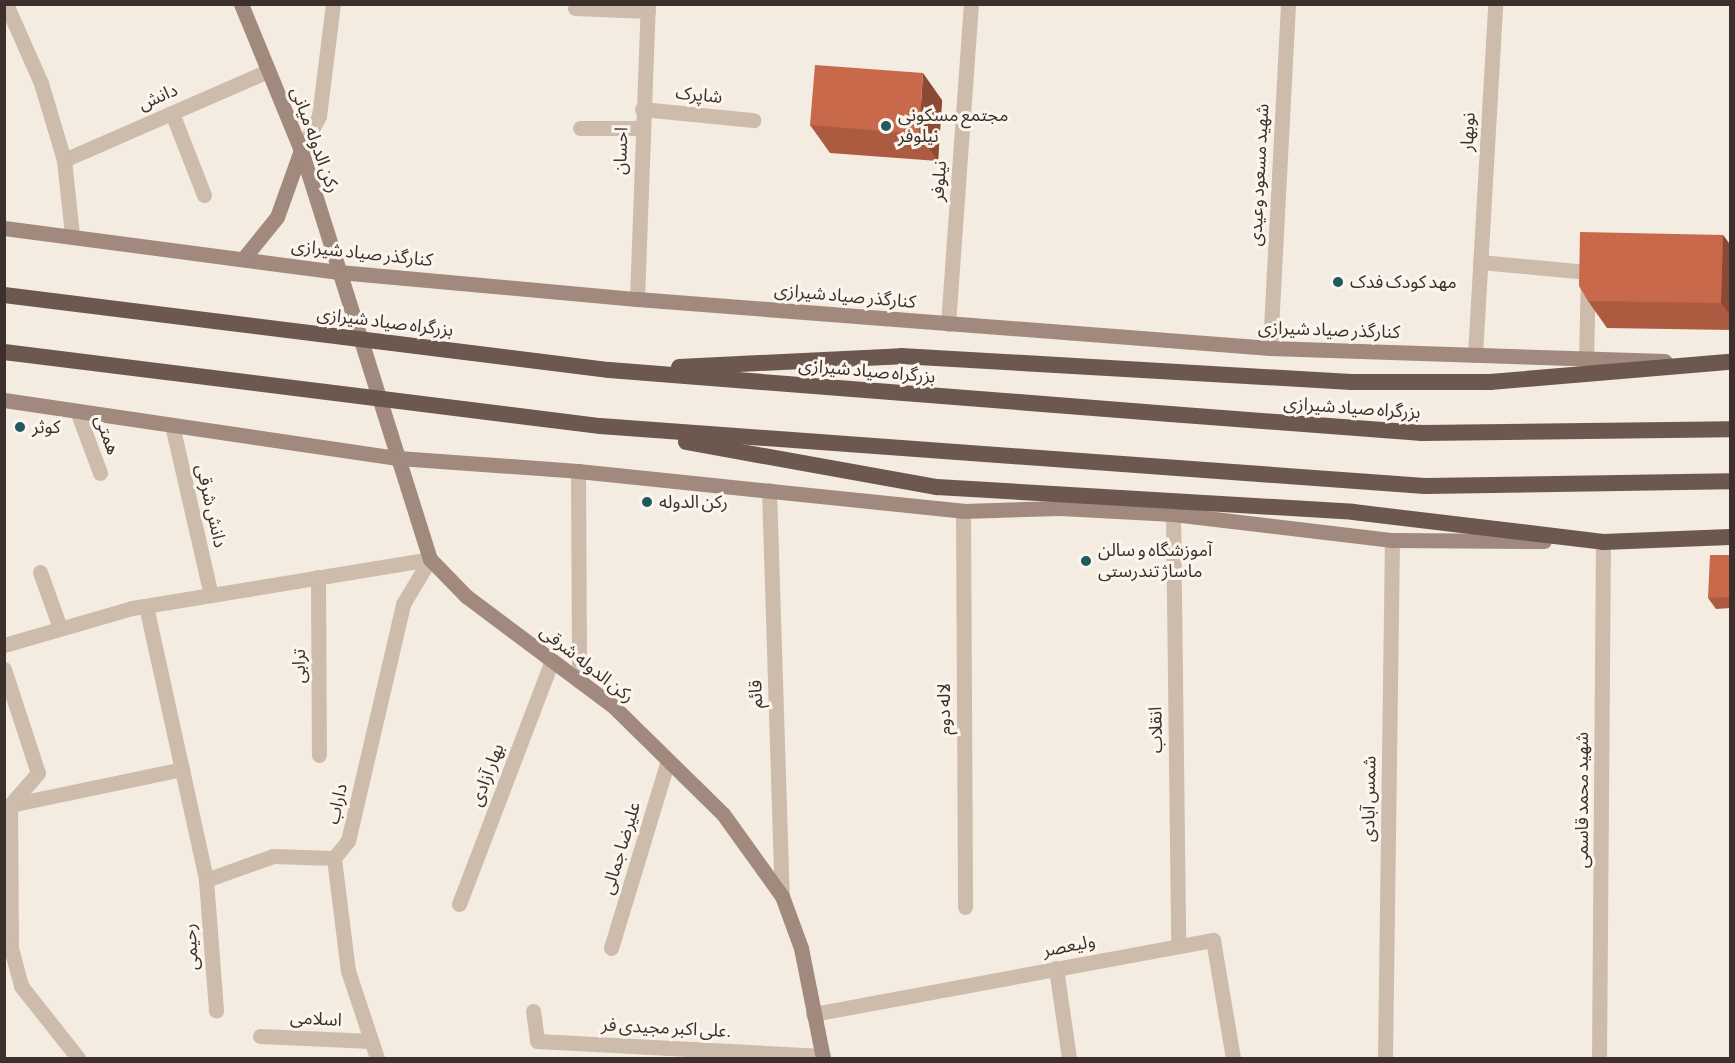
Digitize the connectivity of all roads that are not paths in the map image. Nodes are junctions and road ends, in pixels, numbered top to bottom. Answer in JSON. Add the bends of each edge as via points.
{"nodes":[{"id":1,"x":241,"y":4,"type":"edge"},
{"id":2,"x":333,"y":4,"type":"edge"},
{"id":3,"x":971,"y":4,"type":"edge"},
{"id":4,"x":1288,"y":4,"type":"edge"},
{"id":5,"x":1495,"y":4,"type":"edge"},
{"id":6,"x":575,"y":8,"type":"dead end"},
{"id":7,"x":648,"y":8,"type":"edge"},
{"id":8,"x":7,"y":12,"type":"edge"},
{"id":9,"x":268,"y":71,"type":"junction"},
{"id":10,"x":642,"y":109,"type":"junction"},
{"id":11,"x":172,"y":113,"type":"junction"},
{"id":12,"x":753,"y":120,"type":"dead end"},
{"id":13,"x":580,"y":128,"type":"dead end"},
{"id":14,"x":641,"y":128,"type":"junction"},
{"id":15,"x":301,"y":150,"type":"junction"},
{"id":16,"x":64,"y":160,"type":"junction"},
{"id":17,"x":204,"y":195,"type":"dead end"},
{"id":18,"x":4,"y":228,"type":"edge"},
{"id":19,"x":72,"y":236,"type":"junction"},
{"id":20,"x":243,"y":259,"type":"junction"},
{"id":21,"x":1480,"y":262,"type":"junction"},
{"id":22,"x":339,"y":272,"type":"junction"},
{"id":23,"x":345,"y":291,"type":"joint"},
{"id":24,"x":4,"y":295,"type":"edge"},
{"id":25,"x":637,"y":299,"type":"junction"},
{"id":26,"x":948,"y":324,"type":"junction"},
{"id":27,"x":1270,"y":348,"type":"junction"},
{"id":28,"x":4,"y":352,"type":"edge"},
{"id":29,"x":1475,"y":355,"type":"junction"},
{"id":30,"x":1586,"y":359,"type":"junction"},
{"id":31,"x":1686,"y":362,"type":"junction"},
{"id":32,"x":1731,"y":362,"type":"edge"},
{"id":33,"x":609,"y":370,"type":"junction"},
{"id":34,"x":4,"y":400,"type":"edge"},
{"id":35,"x":77,"y":411,"type":"junction"},
{"id":36,"x":172,"y":425,"type":"junction"},
{"id":37,"x":600,"y":426,"type":"junction"},
{"id":38,"x":1731,"y":429,"type":"edge"},
{"id":39,"x":398,"y":458,"type":"junction"},
{"id":40,"x":578,"y":471,"type":"junction"},
{"id":41,"x":100,"y":473,"type":"dead end"},
{"id":42,"x":1731,"y":481,"type":"edge"},
{"id":43,"x":769,"y":490,"type":"junction"},
{"id":44,"x":963,"y":510,"type":"junction"},
{"id":45,"x":1173,"y":514,"type":"junction"},
{"id":46,"x":1731,"y":537,"type":"edge"},
{"id":47,"x":1392,"y":540,"type":"junction"},
{"id":48,"x":1603,"y":542,"type":"junction"},
{"id":49,"x":429,"y":559,"type":"junction"},
{"id":50,"x":40,"y":572,"type":"dead end"},
{"id":51,"x":318,"y":577,"type":"junction"},
{"id":52,"x":211,"y":595,"type":"junction"},
{"id":53,"x":146,"y":606,"type":"junction"},
{"id":54,"x":60,"y":628,"type":"junction"},
{"id":55,"x":4,"y":645,"type":"edge"},
{"id":56,"x":552,"y":661,"type":"junction"},
{"id":57,"x":4,"y":669,"type":"edge"},
{"id":58,"x":579,"y":681,"type":"junction"},
{"id":59,"x":319,"y":755,"type":"dead end"},
{"id":60,"x":668,"y":760,"type":"junction"},
{"id":61,"x":182,"y":769,"type":"junction"},
{"id":62,"x":10,"y":805,"type":"junction"},
{"id":63,"x":334,"y":858,"type":"junction"},
{"id":64,"x":206,"y":880,"type":"junction"},
{"id":65,"x":782,"y":896,"type":"junction"},
{"id":66,"x":459,"y":904,"type":"dead end"},
{"id":67,"x":965,"y":907,"type":"dead end"},
{"id":68,"x":1178,"y":945,"type":"junction"},
{"id":69,"x":611,"y":948,"type":"dead end"},
{"id":70,"x":1056,"y":968,"type":"junction"},
{"id":71,"x":216,"y":1011,"type":"dead end"},
{"id":72,"x":533,"y":1011,"type":"dead end"},
{"id":73,"x":813,"y":1014,"type":"junction"},
{"id":74,"x":260,"y":1036,"type":"dead end"},
{"id":75,"x":371,"y":1041,"type":"junction"},
{"id":76,"x":823,"y":1057,"type":"edge"},
{"id":77,"x":78,"y":1059,"type":"edge"},
{"id":78,"x":377,"y":1059,"type":"edge"},
{"id":79,"x":1069,"y":1059,"type":"edge"},
{"id":80,"x":1233,"y":1059,"type":"edge"},
{"id":81,"x":1385,"y":1059,"type":"edge"},
{"id":82,"x":1599,"y":1059,"type":"edge"}],
"edges":[{"from":1,"to":9,"type":"main road","name":"رکن الدوله میانی"},
{"from":2,"to":15,"type":"street","via":[[319,116]]},
{"from":3,"to":26,"type":"street","name":"نیلوفر"},
{"from":4,"to":27,"type":"street","name":"شهید مسعود وعیدی"},
{"from":5,"to":21,"type":"street","name":"نوبهار"},
{"from":6,"to":7,"type":"street"},
{"from":7,"to":10,"type":"street","name":"احسان"},
{"from":8,"to":16,"type":"street","via":[[40,82]]},
{"from":9,"to":11,"type":"street","name":"دانش"},
{"from":9,"to":15,"type":"main road","name":"رکن الدوله میانی"},
{"from":10,"to":12,"type":"street","name":"شاپرک"},
{"from":10,"to":14,"type":"street","name":"احسان"},
{"from":11,"to":16,"type":"street","name":"دانش"},
{"from":11,"to":17,"type":"street"},
{"from":13,"to":14,"type":"street"},
{"from":14,"to":25,"type":"street","name":"احسان"},
{"from":15,"to":20,"type":"main road","via":[[277,217]]},
{"from":15,"to":22,"type":"main road","name":"رکن الدوله میانی"},
{"from":16,"to":19,"type":"street"},
{"from":18,"to":19,"type":"main road","name":"کنارگذر صیاد شیرازی"},
{"from":19,"to":20,"type":"main road","name":"کنارگذر صیاد شیرازی"},
{"from":20,"to":22,"type":"main road","name":"کنارگذر صیاد شیرازی"},
{"from":21,"to":29,"type":"street","name":"نوبهار"},
{"from":21,"to":30,"type":"street","via":[[1588,272]]},
{"from":22,"to":23,"type":"main road","name":"رکن الدوله میانی"},
{"from":22,"to":25,"type":"main road","name":"کنارگذر صیاد شیرازی"},
{"from":23,"to":39,"type":"main road","name":"رکن الدوله شرقی"},
{"from":24,"to":33,"type":"highway","name":"بزرگراه صیاد شیرازی"},
{"from":25,"to":26,"type":"main road","name":"کنارگذر صیاد شیرازی"},
{"from":26,"to":27,"type":"main road","name":"کنارگذر صیاد شیرازی"},
{"from":27,"to":29,"type":"main road","name":"کنارگذر صیاد شیرازی"},
{"from":28,"to":37,"type":"highway"},
{"from":29,"to":30,"type":"main road","name":"کنارگذر صیاد شیرازی"},
{"from":30,"to":31,"type":"main road","name":"کنارگذر صیاد شیرازی"},
{"from":31,"to":32,"type":"highway"},
{"from":31,"to":33,"type":"highway","via":[[1490,382],[1351,382],[901,356]]},
{"from":33,"to":38,"type":"highway","name":"بزرگراه صیاد شیرازی","via":[[1422,433]]},
{"from":34,"to":35,"type":"main road"},
{"from":35,"to":36,"type":"main road"},
{"from":35,"to":41,"type":"street","name":"همتی"},
{"from":36,"to":39,"type":"main road"},
{"from":36,"to":52,"type":"street","name":"دانش شرقی"},
{"from":37,"to":42,"type":"highway","via":[[1425,486]]},
{"from":37,"to":48,"type":"highway","via":[[937,487],[1353,512]]},
{"from":39,"to":40,"type":"main road"},
{"from":39,"to":49,"type":"main road","name":"رکن الدوله شرقی"},
{"from":40,"to":43,"type":"main road"},
{"from":40,"to":58,"type":"street"},
{"from":43,"to":44,"type":"main road"},
{"from":43,"to":65,"type":"street","name":"قائم"},
{"from":44,"to":45,"type":"main road"},
{"from":44,"to":67,"type":"street","name":"لاله دوم"},
{"from":45,"to":47,"type":"main road"},
{"from":45,"to":68,"type":"street","name":"انقلاب"},
{"from":46,"to":48,"type":"highway"},
{"from":47,"to":48,"type":"main road"},
{"from":47,"to":81,"type":"street","name":"شمس آبادی"},
{"from":48,"to":82,"type":"street","name":"شهید محمد قاسمی"},
{"from":49,"to":51,"type":"street"},
{"from":49,"to":56,"type":"main road","name":"رکن الدوله شرقی","via":[[466,596]]},
{"from":49,"to":63,"type":"street","name":"داراب","via":[[403,604],[348,841]]},
{"from":50,"to":54,"type":"street"},
{"from":51,"to":52,"type":"street"},
{"from":51,"to":59,"type":"street","name":"ترابی"},
{"from":52,"to":53,"type":"street"},
{"from":53,"to":54,"type":"street"},
{"from":53,"to":61,"type":"street","name":"رحیمی"},
{"from":54,"to":55,"type":"street"},
{"from":56,"to":58,"type":"main road","name":"رکن الدوله شرقی"},
{"from":56,"to":66,"type":"street","name":"بهار آزادی"},
{"from":57,"to":62,"type":"street","via":[[38,773]]},
{"from":58,"to":60,"type":"main road","name":"رکن الدوله شرقی"},
{"from":60,"to":65,"type":"main road","name":"رکن الدوله شرقی","via":[[723,814]]},
{"from":60,"to":69,"type":"street","name":"علیرضا جمالی"},
{"from":61,"to":62,"type":"street"},
{"from":61,"to":64,"type":"street","name":"رحیمی"},
{"from":62,"to":77,"type":"street","via":[[11,948],[21,986]]},
{"from":63,"to":64,"type":"street","via":[[273,856]]},
{"from":63,"to":75,"type":"street","via":[[348,971]]},
{"from":64,"to":71,"type":"street","name":"رحیمی"},
{"from":65,"to":73,"type":"main road","name":"رکن الدوله شرقی","via":[[801,948]]},
{"from":68,"to":70,"type":"street","name":"ولیعصر"},
{"from":68,"to":80,"type":"street","name":"ولیعصر","via":[[1213,940]]},
{"from":70,"to":73,"type":"street","name":"ولیعصر"},
{"from":70,"to":79,"type":"street"},
{"from":72,"to":76,"type":"street","name":"علی اکبر مجیدی فر.","via":[[537,1041]]},
{"from":73,"to":76,"type":"main road","name":"رکن الدوله شرقی"},
{"from":74,"to":75,"type":"street","name":"اسلامی"},
{"from":75,"to":78,"type":"street"}]}
